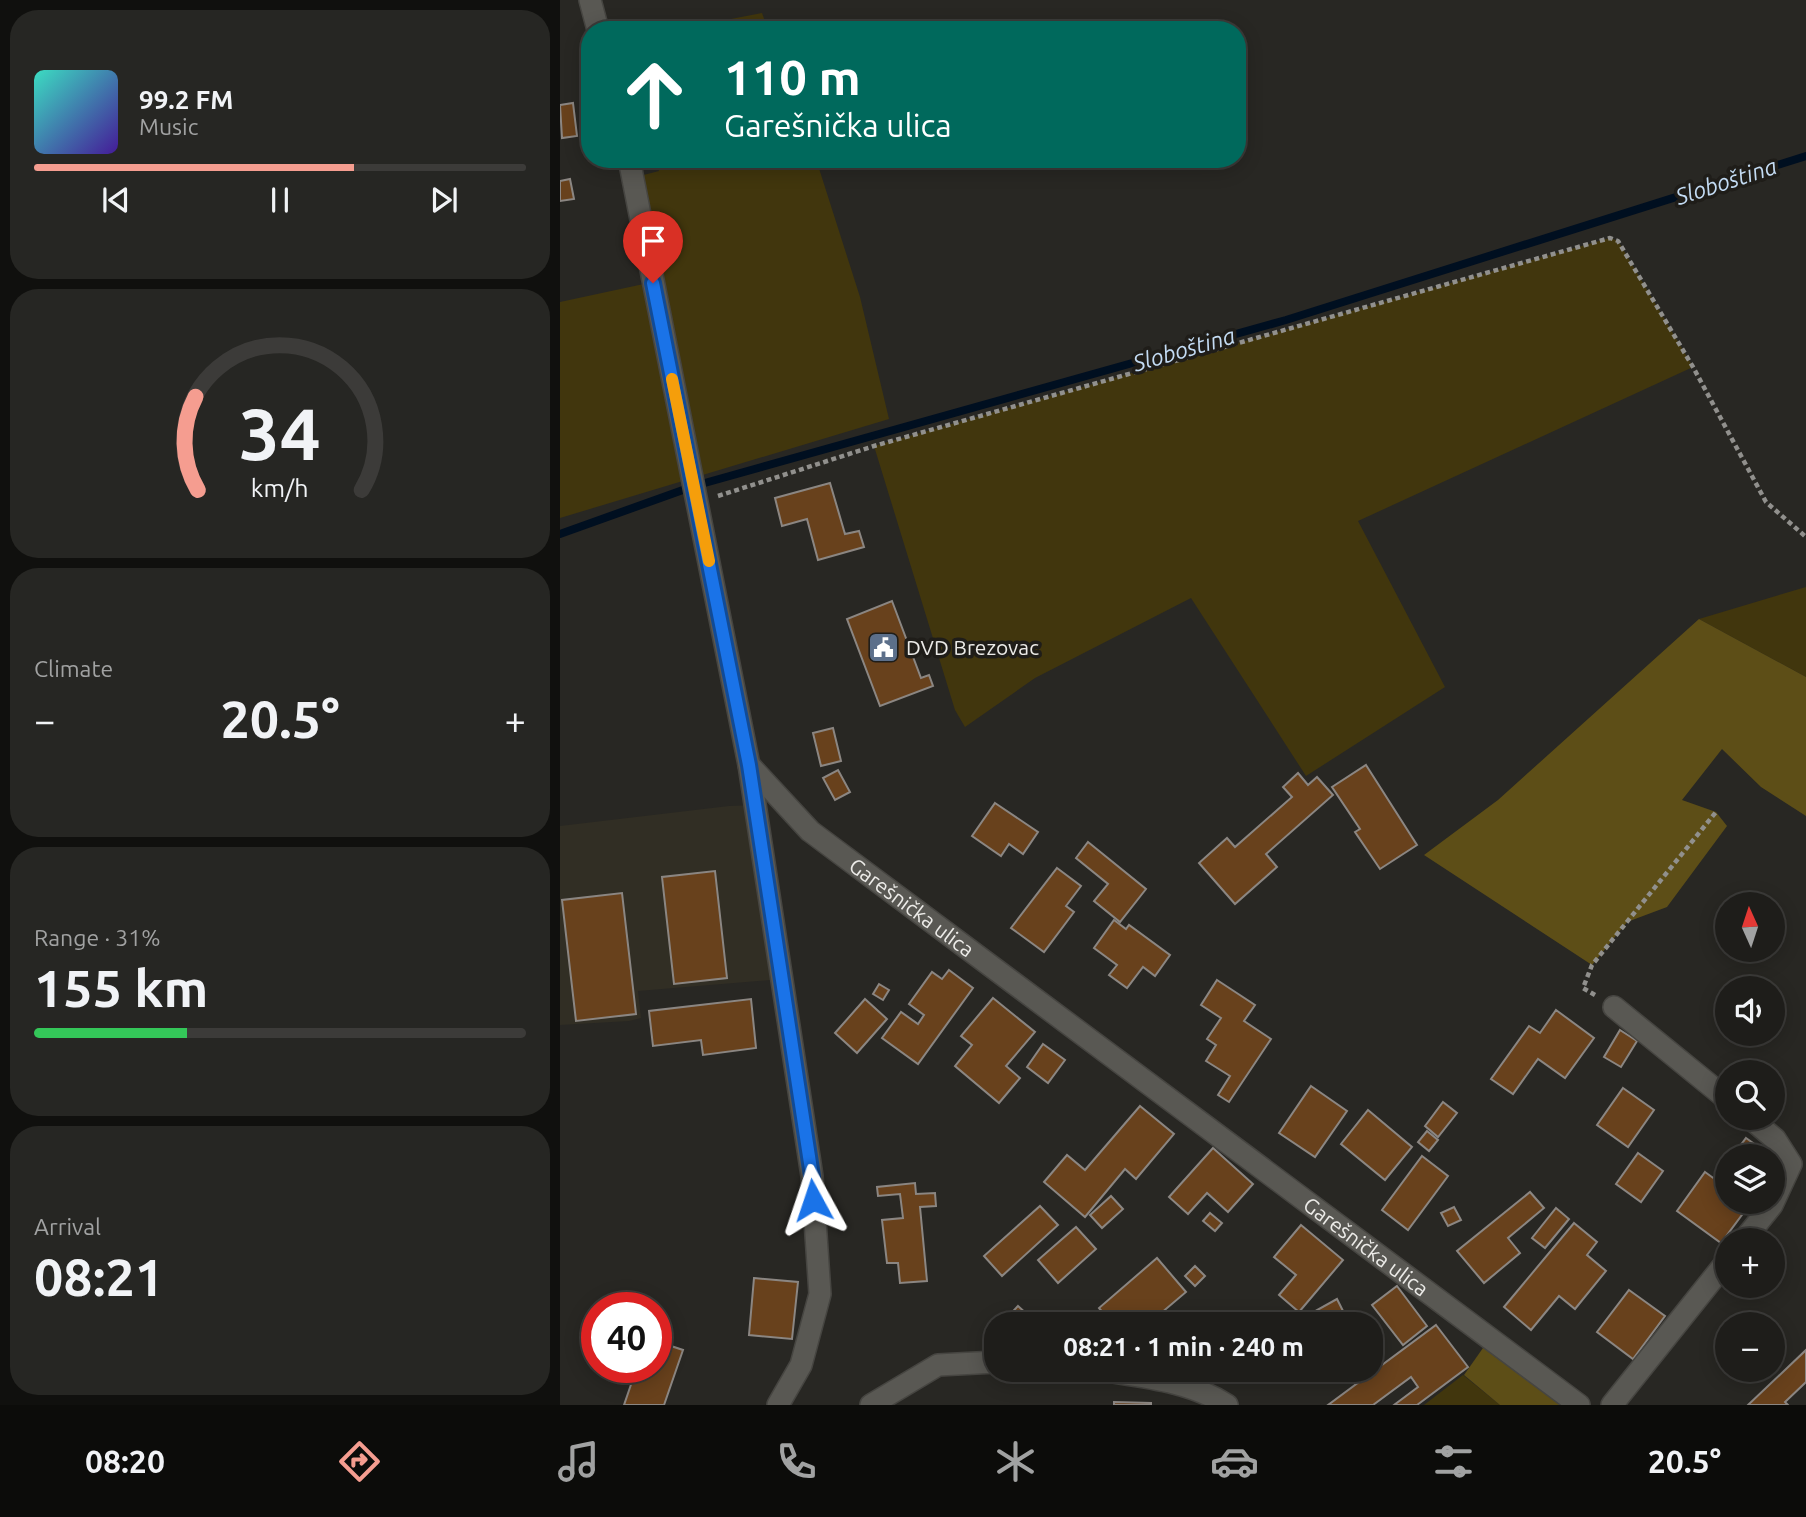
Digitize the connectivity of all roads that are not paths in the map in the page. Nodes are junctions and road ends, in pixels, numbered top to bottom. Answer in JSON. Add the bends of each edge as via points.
{"nodes":[{"id":1,"x":590,"y":0,"type":"edge"},
{"id":2,"x":596,"y":21,"type":"edge"},
{"id":3,"x":631,"y":168,"type":"edge"},
{"id":4,"x":749,"y":765,"type":"junction"},
{"id":5,"x":1614,"y":1007,"type":"road end"},
{"id":6,"x":1715,"y":1090,"type":"edge"},
{"id":7,"x":1764,"y":1130,"type":"edge"},
{"id":8,"x":1754,"y":1228,"type":"edge"},
{"id":9,"x":1715,"y":1276,"type":"edge"},
{"id":10,"x":984,"y":1363,"type":"edge"},
{"id":11,"x":1159,"y":1382,"type":"edge"},
{"id":12,"x":1178,"y":1395,"type":"edge"},
{"id":13,"x":779,"y":1405,"type":"edge"},
{"id":14,"x":871,"y":1405,"type":"edge"},
{"id":15,"x":1227,"y":1405,"type":"edge"},
{"id":16,"x":1579,"y":1405,"type":"edge"},
{"id":17,"x":1612,"y":1405,"type":"edge"}],
"edges":[{"from":1,"to":2,"type":"main road"},
{"from":3,"to":4,"type":"main road"},
{"from":4,"to":13,"type":"main road","via":[[812,1176],[820,1294],[801,1365]]},
{"from":4,"to":16,"type":"main road","name":"Garešnička ulica","via":[[810,831]]},
{"from":5,"to":6,"type":"main road"},
{"from":7,"to":8,"type":"main road","via":[[1791,1164],[1772,1205]]},
{"from":9,"to":17,"type":"main road"},
{"from":10,"to":14,"type":"main road","via":[[938,1365]]},
{"from":11,"to":12,"type":"main road"},
{"from":12,"to":15,"type":"main road","via":[[1210,1394]]}]}
